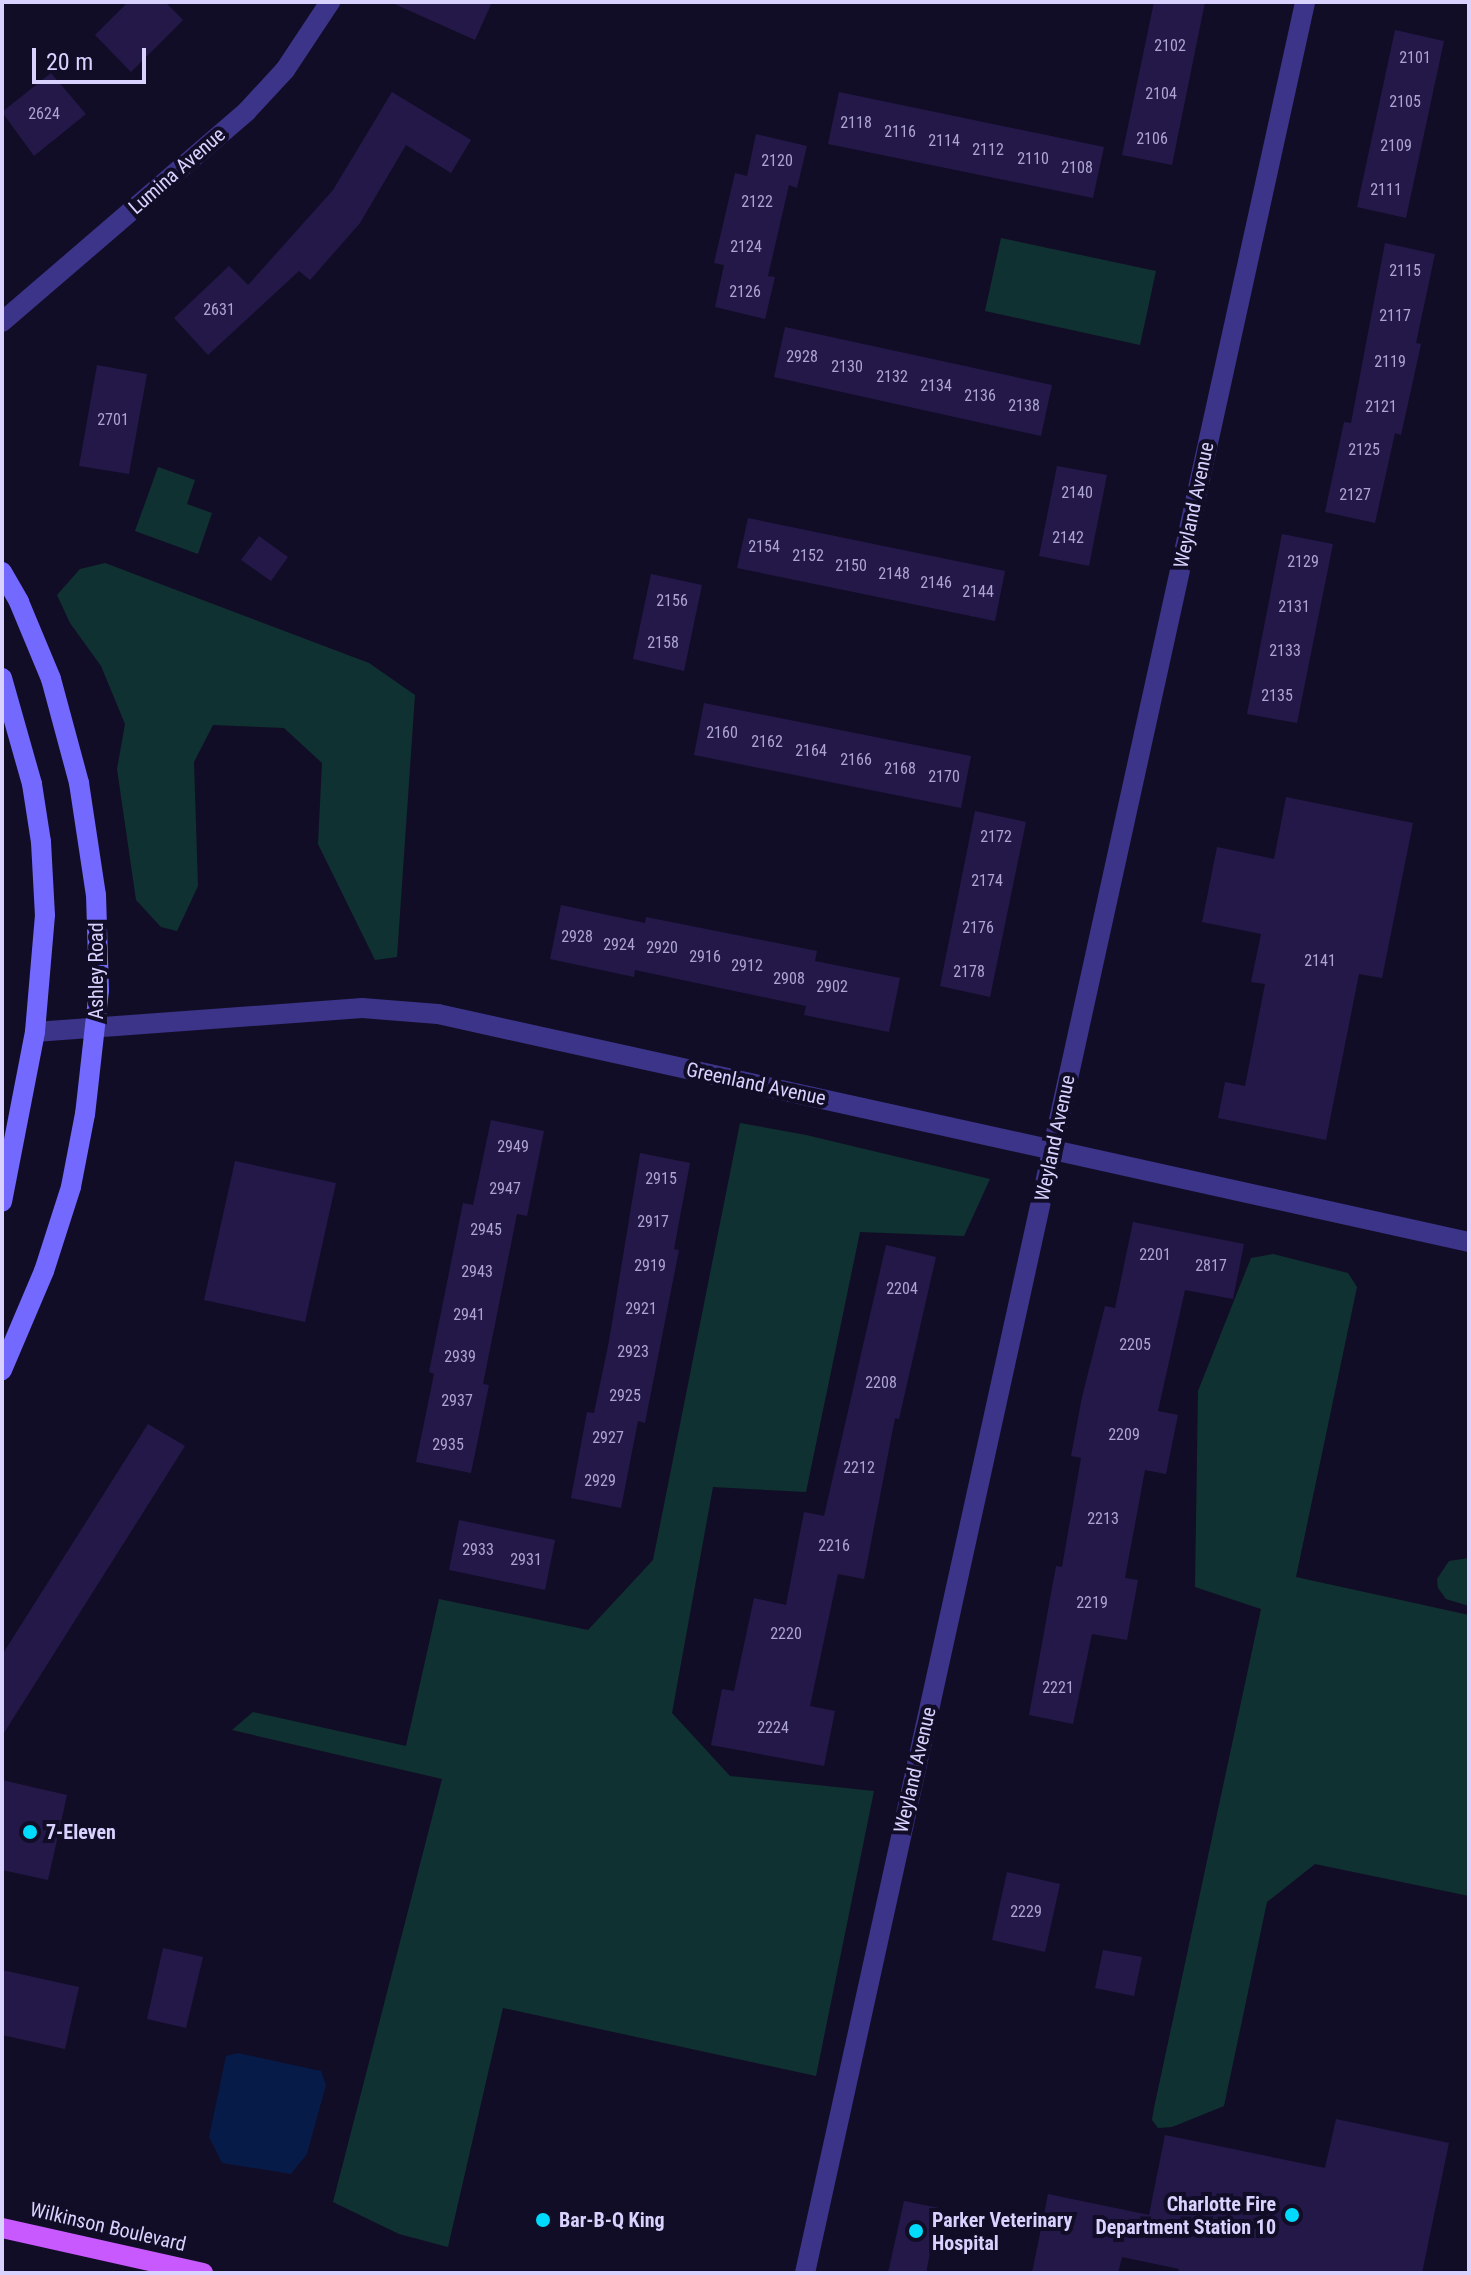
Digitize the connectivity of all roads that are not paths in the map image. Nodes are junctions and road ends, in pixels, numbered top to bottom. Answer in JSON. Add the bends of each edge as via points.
{"nodes":[{"id":1,"x":330,"y":2,"type":"edge"},
{"id":2,"x":1305,"y":2,"type":"edge"},
{"id":3,"x":2,"y":322,"type":"edge"},
{"id":4,"x":2,"y":572,"type":"edge"},
{"id":5,"x":2,"y":678,"type":"edge"},
{"id":6,"x":96,"y":1026,"type":"junction"},
{"id":7,"x":35,"y":1032,"type":"junction"},
{"id":8,"x":2,"y":1131,"type":"edge"},
{"id":9,"x":1053,"y":1150,"type":"junction"},
{"id":10,"x":7,"y":1179,"type":"junction"},
{"id":11,"x":2,"y":1202,"type":"edge"},
{"id":12,"x":1469,"y":1242,"type":"edge"},
{"id":13,"x":2,"y":1370,"type":"edge"},
{"id":14,"x":2,"y":2228,"type":"edge"},
{"id":15,"x":203,"y":2273,"type":"edge"},
{"id":16,"x":805,"y":2273,"type":"edge"}],
"edges":[{"from":1,"to":3,"type":"street","name":"Lumina Avenue","via":[[285,70],[247,111]]},
{"from":2,"to":9,"type":"street","name":"Weyland Avenue"},
{"from":4,"to":6,"type":"street","name":"Ashley Road","via":[[47,668],[79,783],[96,895]]},
{"from":5,"to":7,"type":"street","via":[[27,760],[41,842],[44,948]]},
{"from":6,"to":7,"type":"street","name":"Greenland Avenue"},
{"from":6,"to":9,"type":"street","name":"Greenland Avenue","via":[[362,1008],[438,1014]]},
{"from":6,"to":13,"type":"street","name":"Ashley Road","via":[[83,1131],[65,1212]]},
{"from":7,"to":10,"type":"street"},
{"from":8,"to":10,"type":"street"},
{"from":9,"to":12,"type":"street","name":"Greenland Avenue"},
{"from":9,"to":16,"type":"street","name":"Weyland Avenue"},
{"from":10,"to":11,"type":"street"},
{"from":14,"to":15,"type":"main road","name":"Wilkinson Boulevard"}]}
